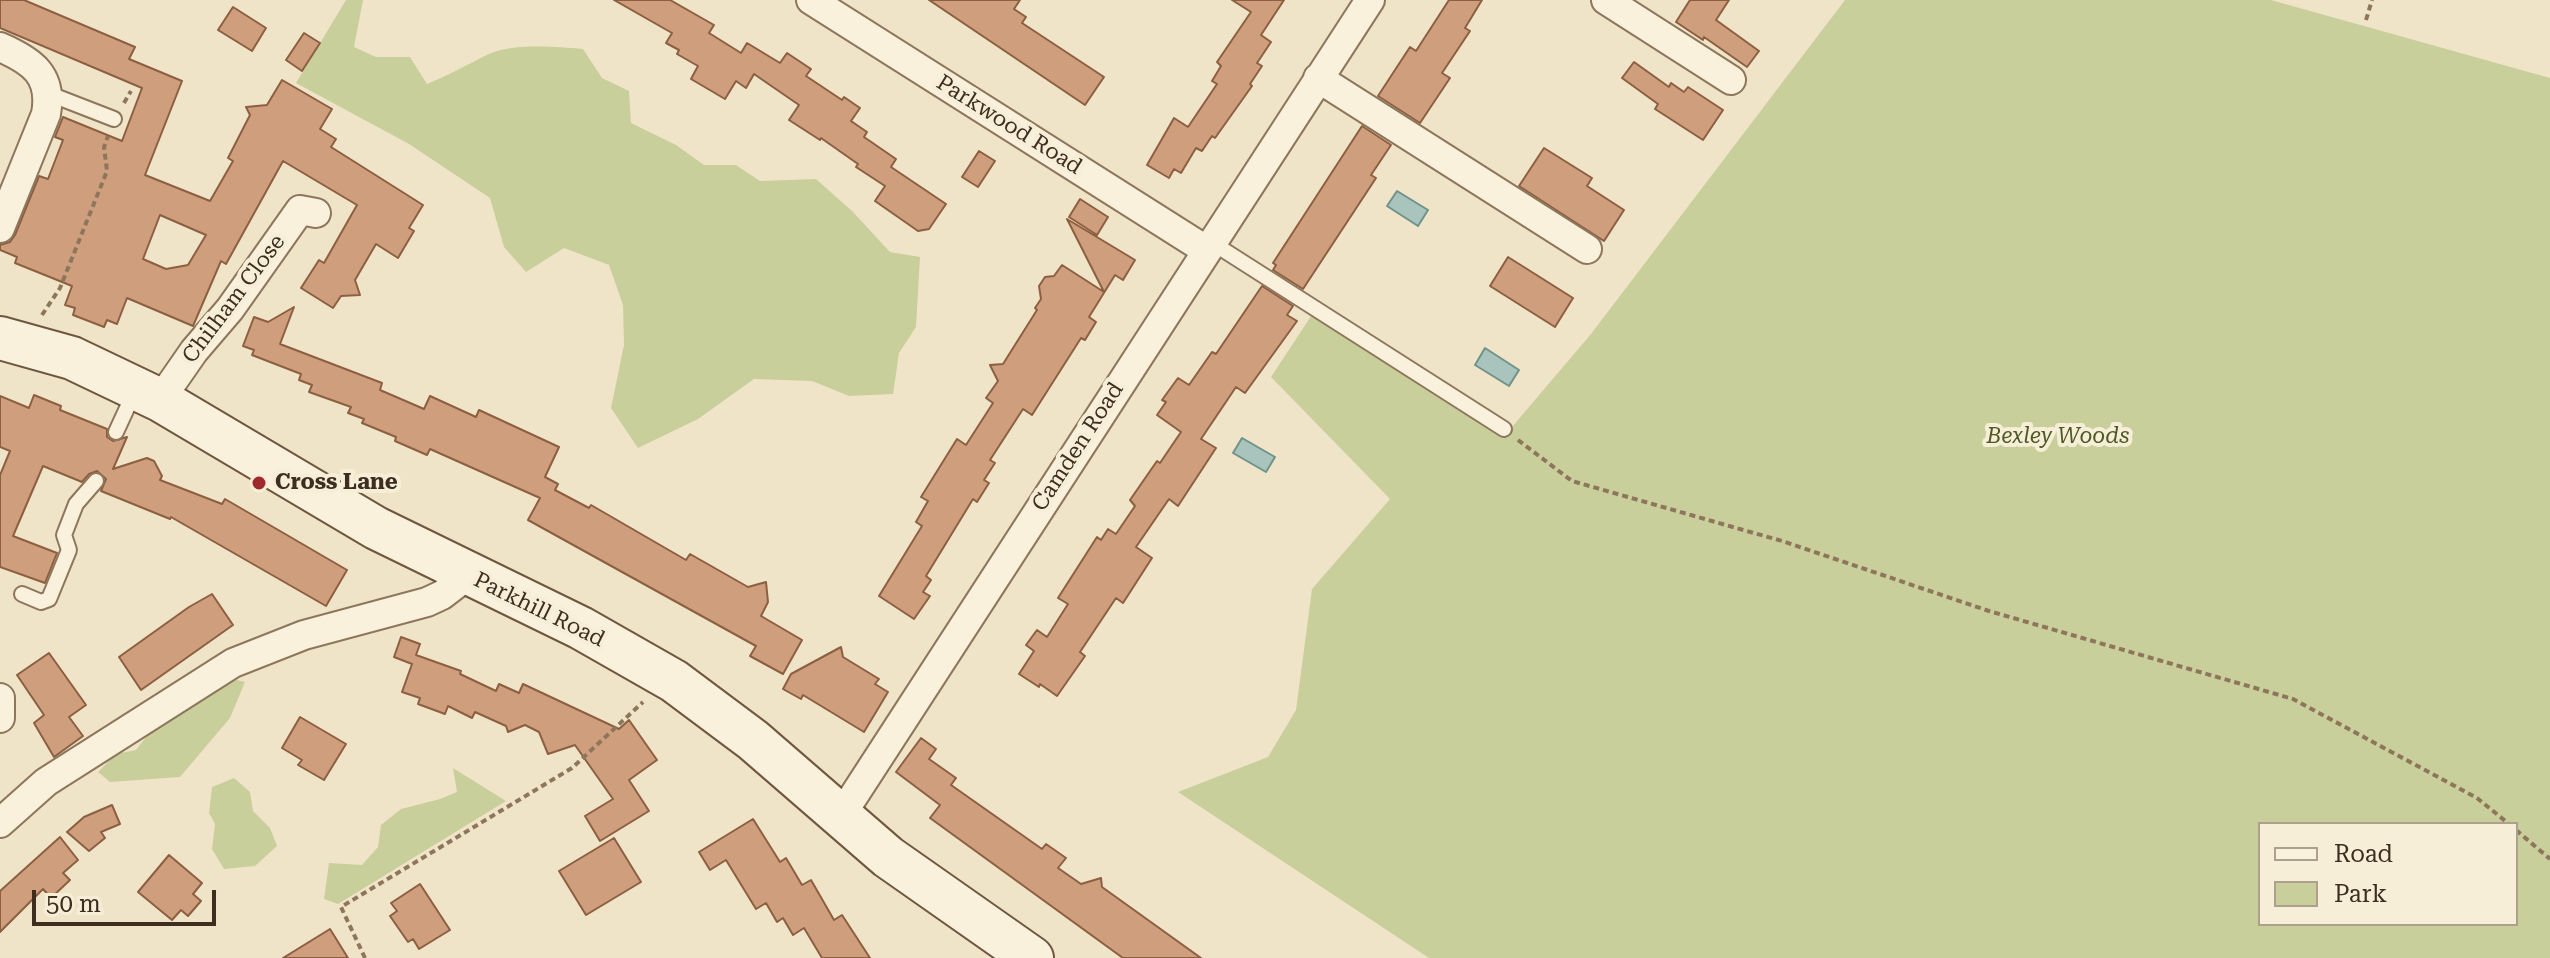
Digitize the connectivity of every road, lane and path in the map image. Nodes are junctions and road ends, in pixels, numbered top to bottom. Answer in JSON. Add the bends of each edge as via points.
{"nodes":[{"id":1,"x":811,"y":0,"type":"edge"},
{"id":2,"x":1606,"y":0,"type":"edge"},
{"id":3,"x":2372,"y":0,"type":"edge"},
{"id":4,"x":1362,"y":3,"type":"edge"},
{"id":5,"x":2366,"y":20,"type":"dead end"},
{"id":6,"x":0,"y":47,"type":"edge"},
{"id":7,"x":1318,"y":78,"type":"junction"},
{"id":8,"x":1731,"y":80,"type":"dead end"},
{"id":9,"x":131,"y":91,"type":"dead end"},
{"id":10,"x":47,"y":93,"type":"junction"},
{"id":11,"x":114,"y":119,"type":"junction"},
{"id":12,"x":316,"y":213,"type":"dead end"},
{"id":13,"x":0,"y":228,"type":"edge"},
{"id":14,"x":1209,"y":246,"type":"junction"},
{"id":15,"x":1587,"y":249,"type":"dead end"},
{"id":16,"x":15,"y":343,"type":"edge"},
{"id":17,"x":148,"y":394,"type":"junction"},
{"id":18,"x":1504,"y":429,"type":"joint"},
{"id":19,"x":116,"y":432,"type":"dead end"},
{"id":20,"x":96,"y":481,"type":"dead end"},
{"id":21,"x":468,"y":575,"type":"junction"},
{"id":22,"x":22,"y":594,"type":"dead end"},
{"id":23,"x":665,"y":675,"type":"junction"},
{"id":24,"x":0,"y":698,"type":"edge"},
{"id":25,"x":0,"y":718,"type":"edge"},
{"id":26,"x":840,"y":817,"type":"junction"},
{"id":27,"x":2507,"y":822,"type":"edge"},
{"id":28,"x":0,"y":823,"type":"edge"},
{"id":29,"x":2518,"y":832,"type":"edge"},
{"id":30,"x":2550,"y":859,"type":"edge"},
{"id":31,"x":365,"y":958,"type":"edge"},
{"id":32,"x":1032,"y":958,"type":"edge"}],
"edges":[{"from":1,"to":14,"type":"street","name":"Parkwood Road"},
{"from":2,"to":8,"type":"street"},
{"from":3,"to":5,"type":"path"},
{"from":4,"to":7,"type":"street","name":"Camden Road"},
{"from":6,"to":10,"type":"street","via":[[32,64]]},
{"from":7,"to":14,"type":"street","name":"Camden Road"},
{"from":7,"to":15,"type":"street"},
{"from":9,"to":11,"type":"path"},
{"from":10,"to":11,"type":"lane"},
{"from":10,"to":13,"type":"street","via":[[46,114]]},
{"from":11,"to":16,"type":"path","via":[[104,147],[107,171],[60,288],[38,322]]},
{"from":12,"to":17,"type":"street","name":"Chilham Close","via":[[300,210],[230,309]]},
{"from":14,"to":18,"type":"lane"},
{"from":14,"to":26,"type":"street","name":"Camden Road"},
{"from":16,"to":17,"type":"main road","name":"Parkhill Road","via":[[72,358]]},
{"from":17,"to":19,"type":"lane"},
{"from":17,"to":21,"type":"main road","name":"Parkhill Road","via":[[345,511]]},
{"from":18,"to":27,"type":"path","via":[[1572,481],[2293,699],[2477,798]]},
{"from":20,"to":22,"type":"lane","via":[[76,504],[68,524],[64,535],[69,550],[49,599],[41,602]]},
{"from":21,"to":23,"type":"main road","name":"Parkhill Road"},
{"from":21,"to":28,"type":"street","via":[[427,602],[304,635],[233,663],[46,782]]},
{"from":23,"to":26,"type":"main road","name":"Parkhill Road","via":[[753,740]]},
{"from":23,"to":31,"type":"path","via":[[651,695],[572,768],[341,907]]},
{"from":24,"to":25,"type":"street"},
{"from":26,"to":32,"type":"main road","name":"Parkhill Road"},
{"from":29,"to":30,"type":"path"}]}
